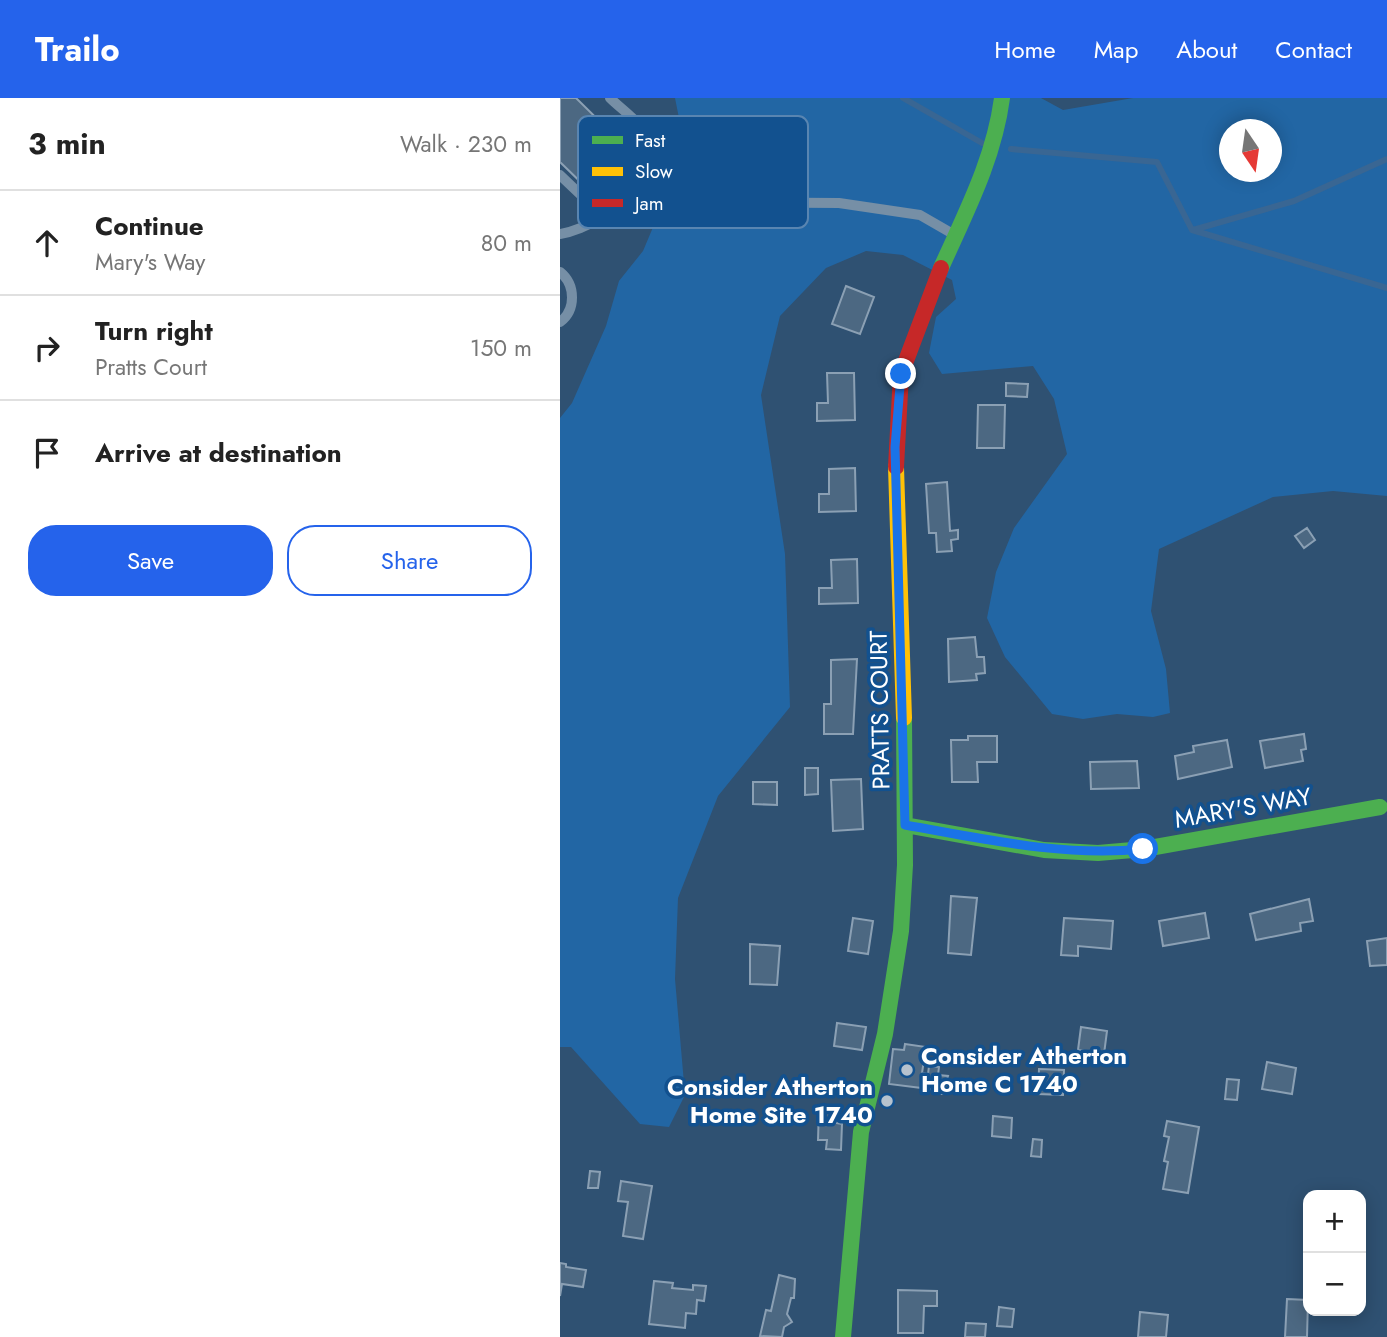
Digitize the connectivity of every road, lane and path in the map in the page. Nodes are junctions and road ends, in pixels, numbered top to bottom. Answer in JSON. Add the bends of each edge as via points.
{"nodes":[{"id":1,"x":610,"y":98,"type":"edge"},
{"id":2,"x":1002,"y":98,"type":"edge"},
{"id":3,"x":628,"y":116,"type":"edge"},
{"id":4,"x":560,"y":175,"type":"edge"},
{"id":5,"x":578,"y":192,"type":"edge"},
{"id":6,"x":808,"y":203,"type":"edge"},
{"id":7,"x":581,"y":228,"type":"edge"},
{"id":8,"x":560,"y":234,"type":"edge"},
{"id":9,"x":956,"y":236,"type":"junction"},
{"id":10,"x":560,"y":272,"type":"edge"},
{"id":11,"x":560,"y":322,"type":"edge"},
{"id":12,"x":1380,"y":807,"type":"dead end"},
{"id":13,"x":905,"y":825,"type":"junction"},
{"id":14,"x":843,"y":1337,"type":"edge"}],
"edges":[{"from":1,"to":3,"type":"lane"},
{"from":2,"to":9,"type":"street","name":"PRATTS COURT","via":[[989,163]]},
{"from":4,"to":5,"type":"lane"},
{"from":6,"to":9,"type":"lane","via":[[920,215]]},
{"from":7,"to":8,"type":"lane"},
{"from":9,"to":13,"type":"street","name":"PRATTS COURT","via":[[908,347],[897,410]]},
{"from":10,"to":11,"type":"lane","via":[[572,287],[572,303]]},
{"from":12,"to":13,"type":"street","name":"MARY'S WAY","via":[[1098,853],[1044,850]]},
{"from":13,"to":14,"type":"street","name":"PRATTS COURT","via":[[900,944],[861,1132]]}]}
